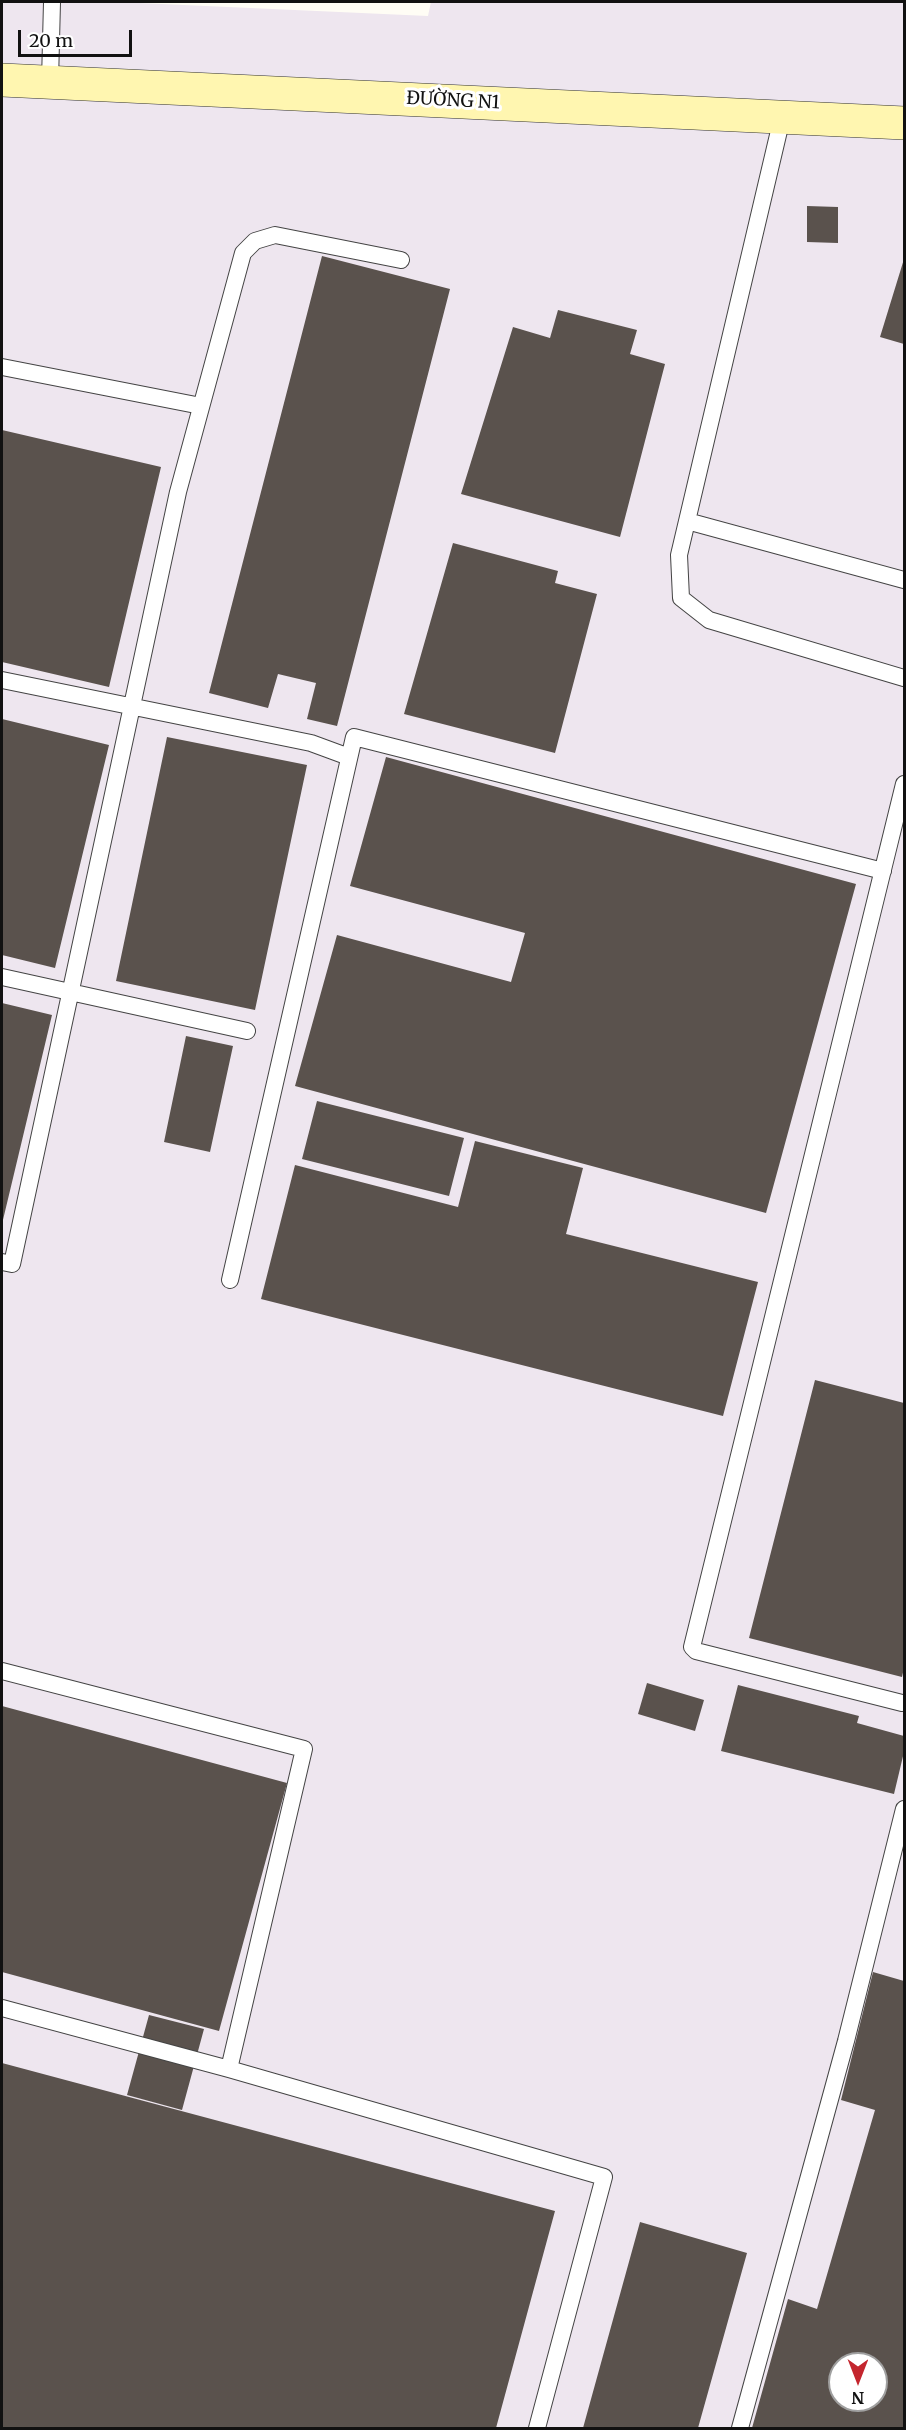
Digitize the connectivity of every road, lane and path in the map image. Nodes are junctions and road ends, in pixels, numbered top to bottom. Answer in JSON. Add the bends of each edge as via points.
{"nodes":[{"id":1,"x":52,"y":2,"type":"edge"},
{"id":2,"x":2,"y":80,"type":"edge"},
{"id":3,"x":50,"y":81,"type":"junction"},
{"id":4,"x":782,"y":118,"type":"junction"},
{"id":5,"x":904,"y":123,"type":"edge"},
{"id":6,"x":401,"y":260,"type":"dead end"},
{"id":7,"x":2,"y":367,"type":"edge"},
{"id":8,"x":201,"y":406,"type":"junction"},
{"id":9,"x":687,"y":521,"type":"junction"},
{"id":10,"x":904,"y":580,"type":"edge"},
{"id":11,"x":904,"y":678,"type":"edge"},
{"id":12,"x":2,"y":680,"type":"edge"},
{"id":13,"x":132,"y":706,"type":"junction"},
{"id":14,"x":349,"y":757,"type":"junction"},
{"id":15,"x":904,"y":784,"type":"edge"},
{"id":16,"x":883,"y":871,"type":"junction"},
{"id":17,"x":2,"y":977,"type":"edge"},
{"id":18,"x":70,"y":992,"type":"junction"},
{"id":19,"x":247,"y":1031,"type":"dead end"},
{"id":20,"x":2,"y":1262,"type":"edge"},
{"id":21,"x":230,"y":1280,"type":"dead end"},
{"id":22,"x":2,"y":1671,"type":"edge"},
{"id":23,"x":902,"y":1703,"type":"dead end"},
{"id":24,"x":904,"y":1809,"type":"edge"},
{"id":25,"x":2,"y":2008,"type":"edge"},
{"id":26,"x":229,"y":2069,"type":"junction"},
{"id":27,"x":537,"y":2428,"type":"edge"},
{"id":28,"x":740,"y":2428,"type":"edge"}],
"edges":[{"from":1,"to":3,"type":"lane"},
{"from":2,"to":3,"type":"street","name":"ĐƯỜNG N1"},
{"from":3,"to":4,"type":"street","name":"ĐƯỜNG N1"},
{"from":4,"to":5,"type":"street","name":"ĐƯỜNG N1"},
{"from":4,"to":9,"type":"lane"},
{"from":6,"to":8,"type":"lane","via":[[275,236],[255,241],[243,253]]},
{"from":7,"to":8,"type":"lane"},
{"from":8,"to":13,"type":"lane","via":[[178,492]]},
{"from":9,"to":10,"type":"lane"},
{"from":9,"to":11,"type":"lane","via":[[679,555],[681,598],[709,620]]},
{"from":12,"to":13,"type":"lane"},
{"from":13,"to":14,"type":"lane","via":[[311,743]]},
{"from":13,"to":18,"type":"lane"},
{"from":14,"to":16,"type":"lane","via":[[354,737]]},
{"from":14,"to":21,"type":"lane"},
{"from":15,"to":16,"type":"lane"},
{"from":16,"to":23,"type":"lane","via":[[692,1647]]},
{"from":17,"to":18,"type":"lane"},
{"from":18,"to":19,"type":"lane"},
{"from":18,"to":20,"type":"lane","via":[[12,1264]]},
{"from":22,"to":26,"type":"lane","via":[[304,1749]]},
{"from":24,"to":28,"type":"lane","via":[[846,2041]]},
{"from":25,"to":26,"type":"lane"},
{"from":26,"to":27,"type":"lane","via":[[604,2177]]}]}
